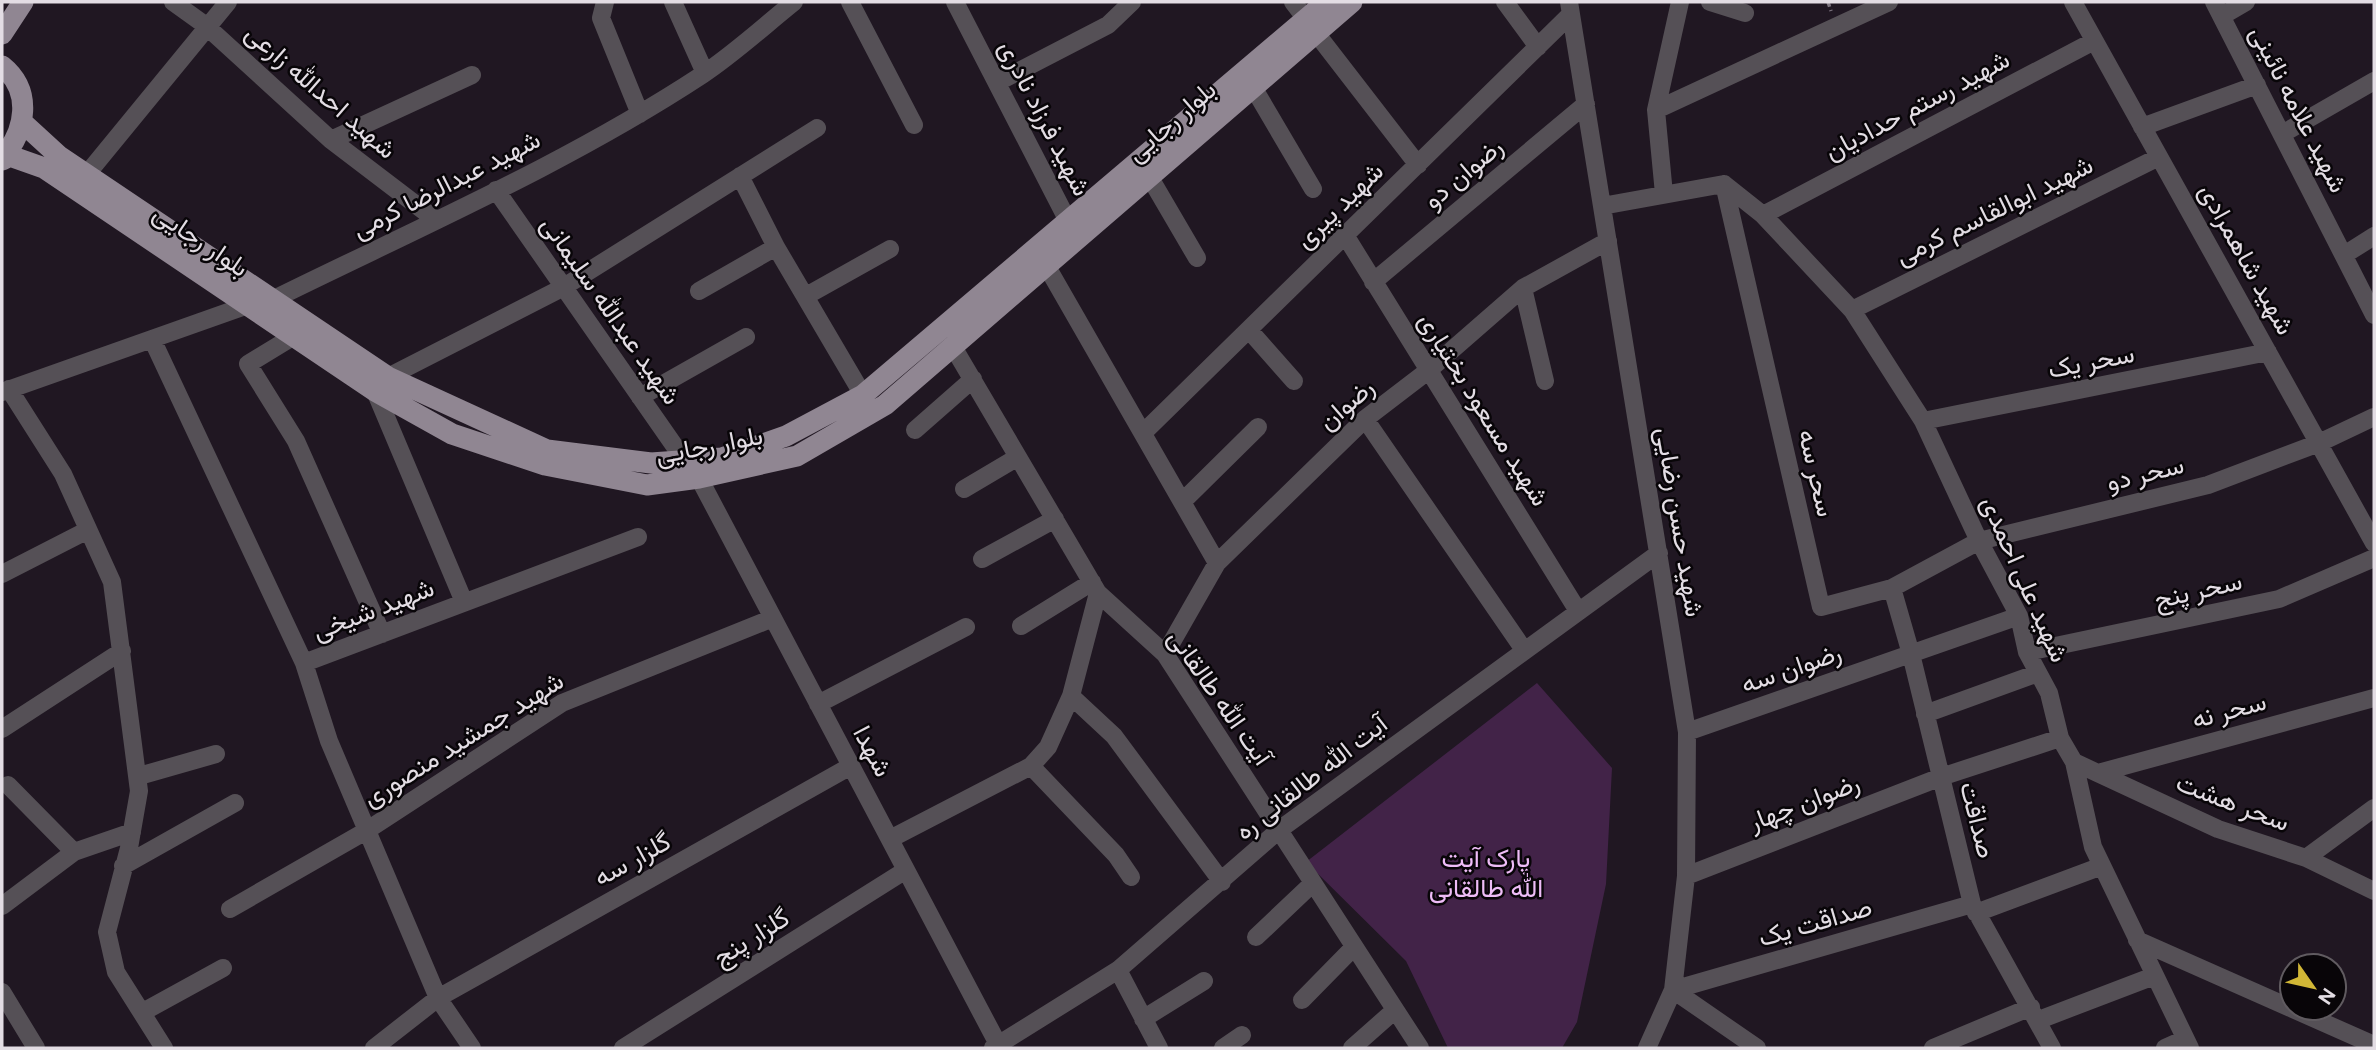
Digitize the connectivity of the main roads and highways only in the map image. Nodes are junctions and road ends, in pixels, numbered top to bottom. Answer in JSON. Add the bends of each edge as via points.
{"nodes":[{"id":1,"x":23,"y":2,"type":"edge"},
{"id":2,"x":1326,"y":2,"type":"edge"},
{"id":3,"x":1352,"y":2,"type":"edge"},
{"id":4,"x":1305,"y":18,"type":"edge"},
{"id":5,"x":2,"y":34,"type":"edge"},
{"id":6,"x":2,"y":66,"type":"edge"},
{"id":7,"x":23,"y":123,"type":"junction"},
{"id":8,"x":2,"y":159,"type":"edge"},
{"id":9,"x":382,"y":384,"type":"junction"}],
"edges":[{"from":1,"to":5,"type":"main road"},
{"from":2,"to":4,"type":"main road","name":"بلوار رجایی"},
{"from":3,"to":4,"type":"main road","name":"بلوار رجایی"},
{"from":4,"to":9,"type":"main road","name":"بلوار رجایی","via":[[863,395],[786,436],[722,458],[651,463],[547,450]]},
{"from":4,"to":9,"type":"main road","name":"بلوار رجایی","via":[[1253,87],[884,405],[797,456],[647,485],[545,465],[452,434]]},
{"from":6,"to":7,"type":"main road","via":[[19,88]]},
{"from":7,"to":8,"type":"main road"},
{"from":7,"to":9,"type":"main road","name":"بلوار رجایی","via":[[59,156],[274,299]]},
{"from":8,"to":9,"type":"main road","name":"بلوار رجایی","via":[[10,156],[44,168],[294,336]]}]}
